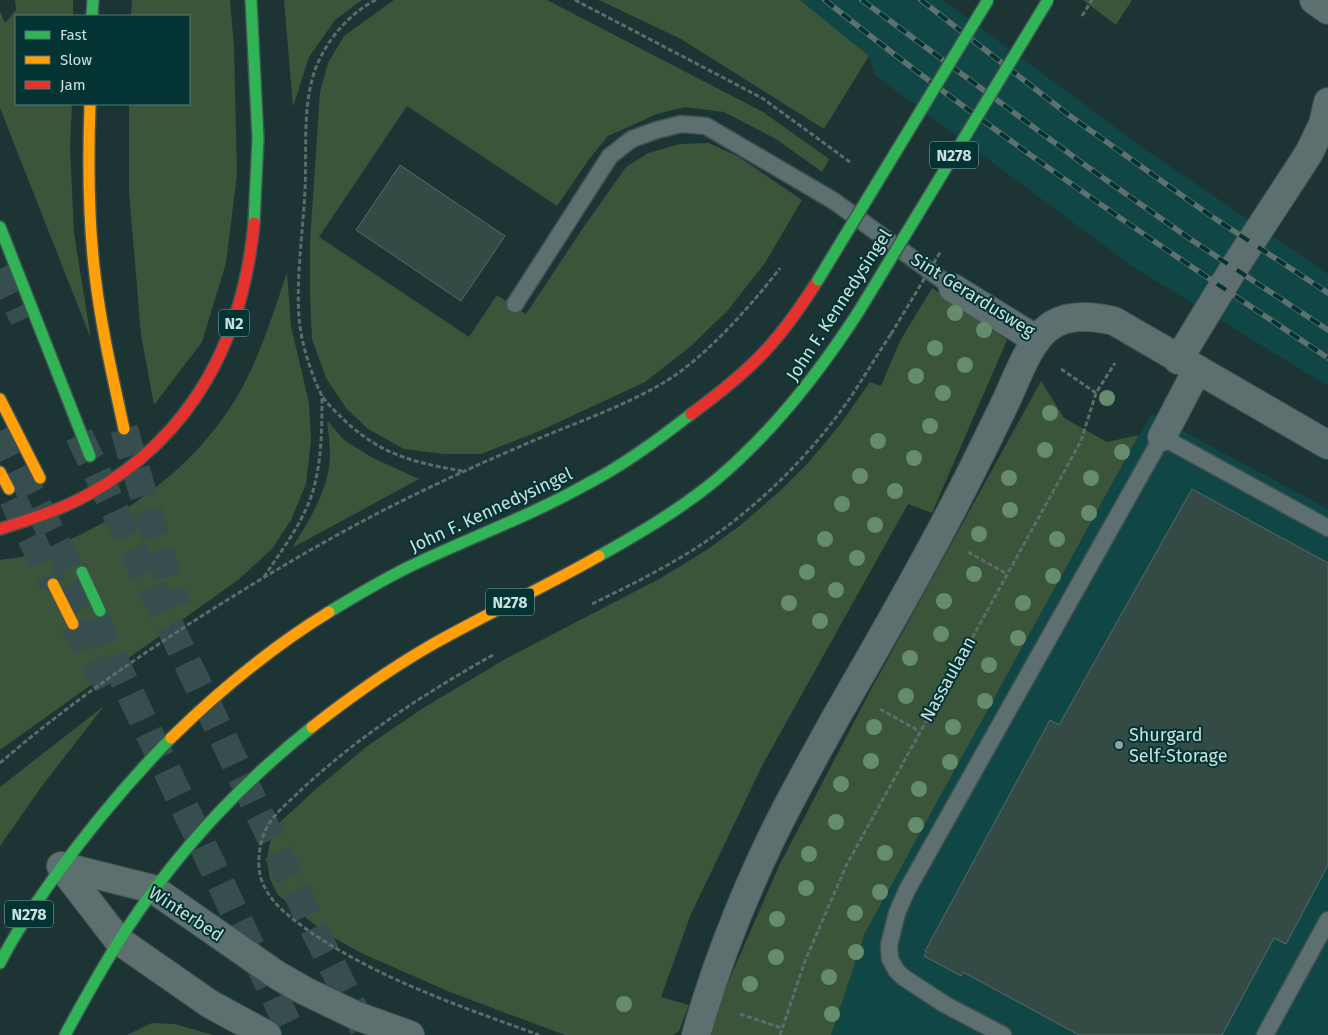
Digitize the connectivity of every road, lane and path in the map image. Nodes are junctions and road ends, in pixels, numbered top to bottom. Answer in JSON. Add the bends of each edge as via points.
{"nodes":[{"id":1,"x":93,"y":0,"type":"edge"},
{"id":2,"x":251,"y":0,"type":"edge"},
{"id":3,"x":376,"y":0,"type":"edge"},
{"id":4,"x":575,"y":0,"type":"edge"},
{"id":5,"x":988,"y":0,"type":"edge"},
{"id":6,"x":1048,"y":0,"type":"edge"},
{"id":7,"x":1314,"y":0,"type":"edge"},
{"id":8,"x":1328,"y":10,"type":"edge"},
{"id":9,"x":92,"y":15,"type":"edge"},
{"id":10,"x":1328,"y":102,"type":"edge"},
{"id":11,"x":90,"y":105,"type":"edge"},
{"id":12,"x":852,"y":163,"type":"dead end"},
{"id":13,"x":0,"y":227,"type":"edge"},
{"id":14,"x":939,"y":248,"type":"dead end"},
{"id":15,"x":782,"y":265,"type":"dead end"},
{"id":16,"x":953,"y":288,"type":"junction"},
{"id":17,"x":515,"y":304,"type":"dead end"},
{"id":18,"x":1135,"y":333,"type":"junction"},
{"id":19,"x":1037,"y":340,"type":"junction"},
{"id":20,"x":1187,"y":365,"type":"junction"},
{"id":21,"x":1096,"y":393,"type":"junction"},
{"id":22,"x":322,"y":394,"type":"junction"},
{"id":23,"x":0,"y":399,"type":"edge"},
{"id":24,"x":124,"y":429,"type":"tunnel mouth"},
{"id":25,"x":1162,"y":437,"type":"junction"},
{"id":26,"x":1328,"y":445,"type":"edge"},
{"id":27,"x":90,"y":456,"type":"dead end"},
{"id":28,"x":462,"y":471,"type":"junction"},
{"id":29,"x":0,"y":472,"type":"edge"},
{"id":30,"x":40,"y":478,"type":"dead end"},
{"id":31,"x":9,"y":489,"type":"tunnel mouth"},
{"id":32,"x":1328,"y":528,"type":"edge"},
{"id":33,"x":0,"y":530,"type":"edge"},
{"id":34,"x":962,"y":548,"type":"dead end"},
{"id":35,"x":82,"y":572,"type":"dead end"},
{"id":36,"x":1007,"y":574,"type":"junction"},
{"id":37,"x":263,"y":578,"type":"junction"},
{"id":38,"x":53,"y":584,"type":"tunnel mouth"},
{"id":39,"x":100,"y":611,"type":"dead end"},
{"id":40,"x":73,"y":624,"type":"tunnel mouth"},
{"id":41,"x":902,"y":721,"type":"dead end"},
{"id":42,"x":919,"y":731,"type":"junction"},
{"id":43,"x":0,"y":763,"type":"edge"},
{"id":44,"x":61,"y":866,"type":"junction"},
{"id":45,"x":263,"y":885,"type":"dead end"},
{"id":46,"x":153,"y":889,"type":"junction"},
{"id":47,"x":1328,"y":920,"type":"edge"},
{"id":48,"x":118,"y":940,"type":"junction"},
{"id":49,"x":0,"y":963,"type":"edge"},
{"id":50,"x":763,"y":1022,"type":"dead end"},
{"id":51,"x":782,"y":1028,"type":"junction"},
{"id":52,"x":65,"y":1035,"type":"edge"},
{"id":53,"x":267,"y":1035,"type":"edge"},
{"id":54,"x":410,"y":1035,"type":"edge"},
{"id":55,"x":539,"y":1035,"type":"edge"},
{"id":56,"x":696,"y":1035,"type":"edge"},
{"id":57,"x":780,"y":1035,"type":"edge"},
{"id":58,"x":1003,"y":1035,"type":"edge"},
{"id":59,"x":1265,"y":1035,"type":"edge"}],
"edges":[{"from":1,"to":9,"type":"main road"},
{"from":2,"to":33,"type":"main road","number":"N2","via":[[257,94],[255,207],[247,275],[237,315],[223,351],[193,402],[172,429],[141,458],[70,506]]},
{"from":3,"to":22,"type":"path","via":[[348,21],[322,52],[309,100],[299,319],[306,351]]},
{"from":4,"to":12,"type":"path","via":[[762,98]]},
{"from":5,"to":44,"type":"main road","name":"John F. Kennedysingel","number":"N278","bridge":true,"via":[[818,280],[770,345],[729,385],[674,428],[574,492],[361,592],[268,654],[173,736],[130,782]]},
{"from":6,"to":46,"type":"main road","name":"John F. Kennedysingel","number":"N278","bridge":true,"via":[[834,352],[766,434],[727,470],[656,523],[437,642],[354,695],[294,741],[250,781],[184,850]]},
{"from":7,"to":8,"type":"street"},
{"from":10,"to":20,"type":"street","via":[[1323,124],[1309,153],[1234,268]]},
{"from":11,"to":24,"type":"main road","via":[[91,235],[98,298]]},
{"from":13,"to":27,"type":"main road"},
{"from":14,"to":16,"type":"path","via":[[952,274]]},
{"from":15,"to":28,"type":"path","via":[[761,293],[727,328],[664,382]]},
{"from":16,"to":17,"type":"lane","name":"Sint Gerardusweg","via":[[834,201],[706,126],[681,124],[632,139],[610,156]]},
{"from":16,"to":19,"type":"street","name":"Sint Gerardusweg"},
{"from":18,"to":19,"type":"street","name":"Sint Gerardusweg","via":[[1114,321],[1081,317],[1055,323]]},
{"from":18,"to":20,"type":"street","name":"Sint Gerardusweg"},
{"from":18,"to":21,"type":"path","name":"Nassaulaan"},
{"from":19,"to":21,"type":"path","via":[[1052,363]]},
{"from":19,"to":56,"type":"street","via":[[961,493],[770,841],[720,959]]},
{"from":20,"to":25,"type":"street"},
{"from":20,"to":26,"type":"street","name":"Sint Gerardusweg"},
{"from":21,"to":36,"type":"path","name":"Nassaulaan","via":[[1081,441]]},
{"from":22,"to":28,"type":"path","via":[[356,431],[387,452]]},
{"from":22,"to":37,"type":"path","via":[[320,458],[311,496],[289,539]]},
{"from":23,"to":30,"type":"main road"},
{"from":25,"to":32,"type":"lane"},
{"from":25,"to":58,"type":"lane","via":[[897,913],[889,945],[890,959],[896,970],[944,1004]]},
{"from":28,"to":37,"type":"path","via":[[355,525]]},
{"from":29,"to":31,"type":"main road"},
{"from":34,"to":36,"type":"path"},
{"from":35,"to":39,"type":"main road"},
{"from":36,"to":42,"type":"path","name":"Nassaulaan"},
{"from":37,"to":43,"type":"path","via":[[98,686]]},
{"from":38,"to":40,"type":"main road"},
{"from":41,"to":42,"type":"path"},
{"from":42,"to":51,"type":"path","name":"Nassaulaan","via":[[846,866],[808,953]]},
{"from":44,"to":46,"type":"street","name":"Winterbed"},
{"from":44,"to":48,"type":"street"},
{"from":44,"to":49,"type":"main road","name":"John F. Kennedysingel","number":"N278","via":[[12,939]]},
{"from":45,"to":55,"type":"path","via":[[281,910],[330,946],[414,988]]},
{"from":46,"to":48,"type":"main road","name":"John F. Kennedysingel","number":"N278"},
{"from":46,"to":54,"type":"street","name":"Winterbed","via":[[305,991],[357,1016]]},
{"from":47,"to":59,"type":"lane"},
{"from":48,"to":52,"type":"main road","name":"John F. Kennedysingel","number":"N278"},
{"from":48,"to":53,"type":"street","via":[[210,1004]]},
{"from":50,"to":51,"type":"path"},
{"from":51,"to":57,"type":"path","name":"Nassaulaan"}]}
